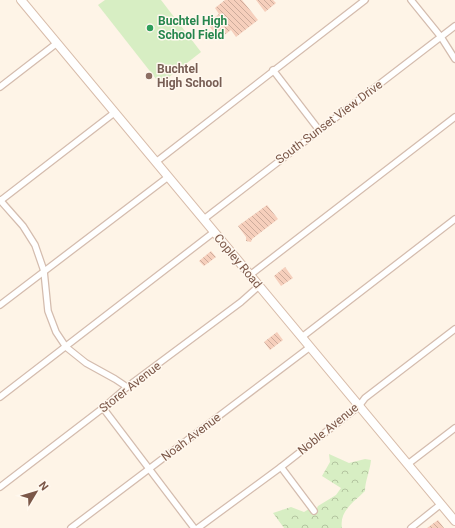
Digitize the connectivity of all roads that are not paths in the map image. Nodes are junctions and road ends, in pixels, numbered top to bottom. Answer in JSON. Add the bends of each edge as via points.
{"nodes":[{"id":1,"x":21,"y":0,"type":"edge"},
{"id":2,"x":365,"y":0,"type":"edge"},
{"id":3,"x":412,"y":0,"type":"edge"},
{"id":4,"x":455,"y":26,"type":"edge"},
{"id":5,"x":441,"y":37,"type":"junction"},
{"id":6,"x":57,"y":43,"type":"junction"},
{"id":7,"x":455,"y":59,"type":"edge"},
{"id":8,"x":273,"y":70,"type":"junction"},
{"id":9,"x":0,"y":87,"type":"edge"},
{"id":10,"x":114,"y":113,"type":"junction"},
{"id":11,"x":455,"y":116,"type":"edge"},
{"id":12,"x":319,"y":130,"type":"junction"},
{"id":13,"x":156,"y":162,"type":"junction"},
{"id":14,"x":168,"y":177,"type":"junction"},
{"id":15,"x":0,"y":200,"type":"edge"},
{"id":16,"x":204,"y":219,"type":"junction"},
{"id":17,"x":455,"y":219,"type":"edge"},
{"id":18,"x":214,"y":232,"type":"junction"},
{"id":19,"x":44,"y":271,"type":"junction"},
{"id":20,"x":250,"y":275,"type":"junction"},
{"id":21,"x":259,"y":286,"type":"junction"},
{"id":22,"x":0,"y":305,"type":"edge"},
{"id":23,"x":455,"y":329,"type":"edge"},
{"id":24,"x":302,"y":337,"type":"junction"},
{"id":25,"x":66,"y":346,"type":"junction"},
{"id":26,"x":310,"y":347,"type":"junction"},
{"id":27,"x":127,"y":387,"type":"junction"},
{"id":28,"x":0,"y":397,"type":"edge"},
{"id":29,"x":359,"y":406,"type":"junction"},
{"id":30,"x":103,"y":408,"type":"junction"},
{"id":31,"x":455,"y":428,"type":"edge"},
{"id":32,"x":408,"y":464,"type":"junction"},
{"id":33,"x":281,"y":467,"type":"junction"},
{"id":34,"x":149,"y":469,"type":"junction"},
{"id":35,"x":0,"y":487,"type":"edge"},
{"id":36,"x":441,"y":504,"type":"junction"},
{"id":37,"x":314,"y":511,"type":"dead end"},
{"id":38,"x":455,"y":521,"type":"edge"},
{"id":39,"x":72,"y":528,"type":"edge"},
{"id":40,"x":194,"y":528,"type":"edge"},
{"id":41,"x":198,"y":528,"type":"edge"},
{"id":42,"x":411,"y":528,"type":"edge"}],
"edges":[{"from":1,"to":6,"type":"main road","name":"Copley Road"},
{"from":2,"to":8,"type":"street"},
{"from":3,"to":5,"type":"street"},
{"from":4,"to":5,"type":"street","name":"South Sunset View Drive"},
{"from":5,"to":7,"type":"street"},
{"from":5,"to":12,"type":"street","name":"South Sunset View Drive"},
{"from":6,"to":9,"type":"street"},
{"from":6,"to":10,"type":"main road","name":"Copley Road"},
{"from":8,"to":12,"type":"street"},
{"from":8,"to":13,"type":"street"},
{"from":10,"to":13,"type":"main road","name":"Copley Road"},
{"from":10,"to":15,"type":"street"},
{"from":11,"to":20,"type":"street"},
{"from":12,"to":16,"type":"street","name":"South Sunset View Drive"},
{"from":13,"to":14,"type":"main road","name":"Copley Road"},
{"from":14,"to":16,"type":"main road","name":"Copley Road"},
{"from":14,"to":19,"type":"street"},
{"from":15,"to":19,"type":"street","via":[[28,233]]},
{"from":16,"to":18,"type":"main road","name":"Copley Road"},
{"from":17,"to":24,"type":"street"},
{"from":18,"to":20,"type":"main road","name":"Copley Road"},
{"from":18,"to":25,"type":"street"},
{"from":19,"to":22,"type":"street"},
{"from":19,"to":25,"type":"street","via":[[48,311],[56,332]]},
{"from":20,"to":21,"type":"main road","name":"Copley Road"},
{"from":21,"to":24,"type":"main road","name":"Copley Road"},
{"from":21,"to":27,"type":"street","name":"Storer Avenue"},
{"from":23,"to":29,"type":"street","name":"Noble Avenue","via":[[365,398]]},
{"from":24,"to":26,"type":"main road","name":"Copley Road"},
{"from":25,"to":27,"type":"street","via":[[86,364]]},
{"from":25,"to":28,"type":"street"},
{"from":26,"to":29,"type":"main road","name":"Copley Road"},
{"from":26,"to":34,"type":"street","name":"Noah Avenue"},
{"from":27,"to":30,"type":"street","name":"Storer Avenue"},
{"from":29,"to":32,"type":"main road","name":"Copley Road"},
{"from":29,"to":33,"type":"street","name":"Noble Avenue"},
{"from":30,"to":34,"type":"street"},
{"from":30,"to":35,"type":"street","name":"Storer Avenue"},
{"from":31,"to":32,"type":"street"},
{"from":32,"to":36,"type":"main road","name":"Copley Road"},
{"from":33,"to":37,"type":"street"},
{"from":33,"to":41,"type":"street","name":"Noble Avenue"},
{"from":34,"to":39,"type":"street","name":"Noah Avenue"},
{"from":34,"to":40,"type":"street"},
{"from":36,"to":38,"type":"main road","name":"Copley Road"},
{"from":36,"to":42,"type":"street"}]}
